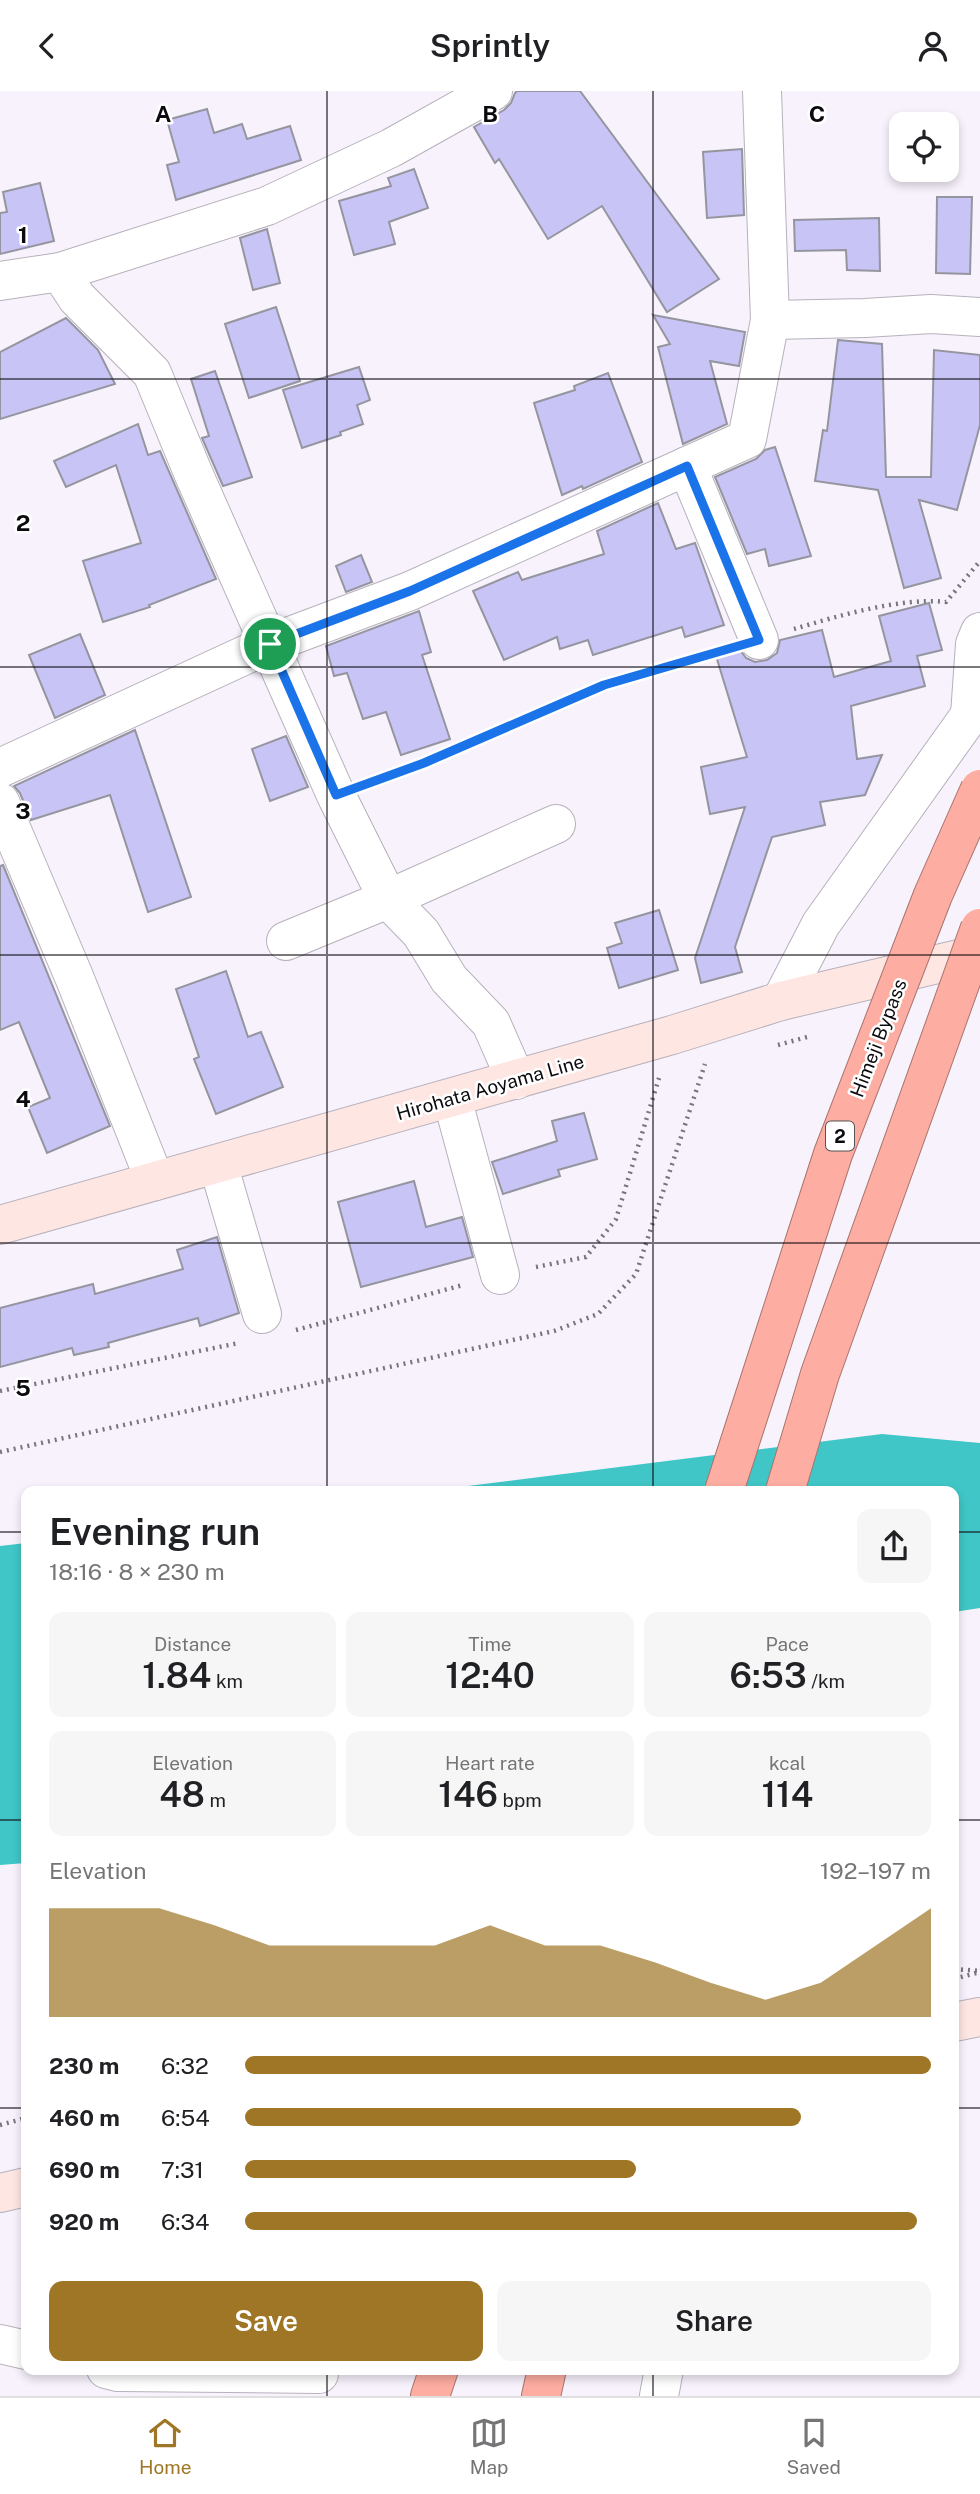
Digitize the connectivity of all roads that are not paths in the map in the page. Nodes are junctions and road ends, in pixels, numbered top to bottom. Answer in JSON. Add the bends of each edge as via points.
{"nodes":[{"id":1,"x":494,"y":91,"type":"edge"},
{"id":2,"x":762,"y":91,"type":"edge"},
{"id":3,"x":60,"y":272,"type":"junction"},
{"id":4,"x":2,"y":273,"type":"edge"},
{"id":5,"x":980,"y":317,"type":"edge"},
{"id":6,"x":769,"y":320,"type":"junction"},
{"id":7,"x":687,"y":466,"type":"junction"},
{"id":8,"x":980,"y":632,"type":"edge"},
{"id":9,"x":759,"y":640,"type":"road end"},
{"id":10,"x":270,"y":644,"type":"junction"},
{"id":11,"x":975,"y":706,"type":"edge"},
{"id":12,"x":0,"y":768,"type":"edge"},
{"id":13,"x":980,"y":789,"type":"edge"},
{"id":14,"x":0,"y":802,"type":"edge"},
{"id":15,"x":556,"y":824,"type":"dead end"},
{"id":16,"x":388,"y":899,"type":"junction"},
{"id":17,"x":980,"y":928,"type":"edge"},
{"id":18,"x":286,"y":941,"type":"dead end"},
{"id":19,"x":980,"y":954,"type":"edge"},
{"id":20,"x":782,"y":1001,"type":"junction"},
{"id":21,"x":516,"y":1080,"type":"junction"},
{"id":22,"x":452,"y":1098,"type":"junction"},
{"id":23,"x":218,"y":1164,"type":"junction"},
{"id":24,"x":155,"y":1181,"type":"junction"},
{"id":25,"x":0,"y":1225,"type":"edge"},
{"id":26,"x":500,"y":1275,"type":"road end"},
{"id":27,"x":267,"y":1329,"type":"road end"},
{"id":28,"x":726,"y":1486,"type":"edge"},
{"id":29,"x":786,"y":1486,"type":"edge"},
{"id":30,"x":980,"y":2017,"type":"edge"},
{"id":31,"x":959,"y":2021,"type":"edge"},
{"id":32,"x":21,"y":2188,"type":"edge"},
{"id":33,"x":0,"y":2193,"type":"edge"},
{"id":34,"x":0,"y":2344,"type":"edge"},
{"id":35,"x":21,"y":2349,"type":"edge"},
{"id":36,"x":193,"y":2375,"type":"edge"},
{"id":37,"x":437,"y":2375,"type":"edge"},
{"id":38,"x":546,"y":2375,"type":"edge"},
{"id":39,"x":663,"y":2375,"type":"edge"},
{"id":40,"x":318,"y":2380,"type":"edge"},
{"id":41,"x":430,"y":2396,"type":"edge"},
{"id":42,"x":541,"y":2396,"type":"edge"},
{"id":43,"x":659,"y":2396,"type":"edge"}],
"edges":[{"from":1,"to":3,"type":"street","via":[[391,148],[267,206]]},
{"from":2,"to":6,"type":"street"},
{"from":3,"to":4,"type":"street"},
{"from":3,"to":10,"type":"street","via":[[77,298],[152,373]]},
{"from":5,"to":6,"type":"street","via":[[931,314]]},
{"from":6,"to":7,"type":"street","via":[[747,439]]},
{"from":7,"to":9,"type":"street"},
{"from":7,"to":10,"type":"street","via":[[410,591]]},
{"from":8,"to":11,"type":"street","via":[[975,644]]},
{"from":10,"to":12,"type":"street"},
{"from":10,"to":16,"type":"street","via":[[336,795]]},
{"from":11,"to":20,"type":"street","via":[[821,924]]},
{"from":13,"to":28,"type":"highway","name":"Himeji Bypass","number":"2","bridge":true,"via":[[933,895],[833,1154]]},
{"from":14,"to":24,"type":"street"},
{"from":15,"to":16,"type":"street"},
{"from":16,"to":18,"type":"street"},
{"from":16,"to":21,"type":"street","via":[[421,933],[449,979],[491,1024]]},
{"from":17,"to":29,"type":"highway","bridge":true,"via":[[820,1374]]},
{"from":19,"to":20,"type":"main road","name":"Hirohata Aoyama Line"},
{"from":20,"to":21,"type":"main road","name":"Hirohata Aoyama Line"},
{"from":21,"to":22,"type":"main road","name":"Hirohata Aoyama Line"},
{"from":22,"to":23,"type":"main road","name":"Hirohata Aoyama Line"},
{"from":22,"to":26,"type":"street"},
{"from":23,"to":24,"type":"main road","name":"Hirohata Aoyama Line"},
{"from":23,"to":27,"type":"street"},
{"from":24,"to":25,"type":"main road","name":"Hirohata Aoyama Line"},
{"from":30,"to":31,"type":"main road"},
{"from":32,"to":33,"type":"main road"},
{"from":34,"to":35,"type":"street"},
{"from":36,"to":40,"type":"street"},
{"from":37,"to":41,"type":"highway"},
{"from":38,"to":42,"type":"highway"},
{"from":39,"to":43,"type":"street"}]}
